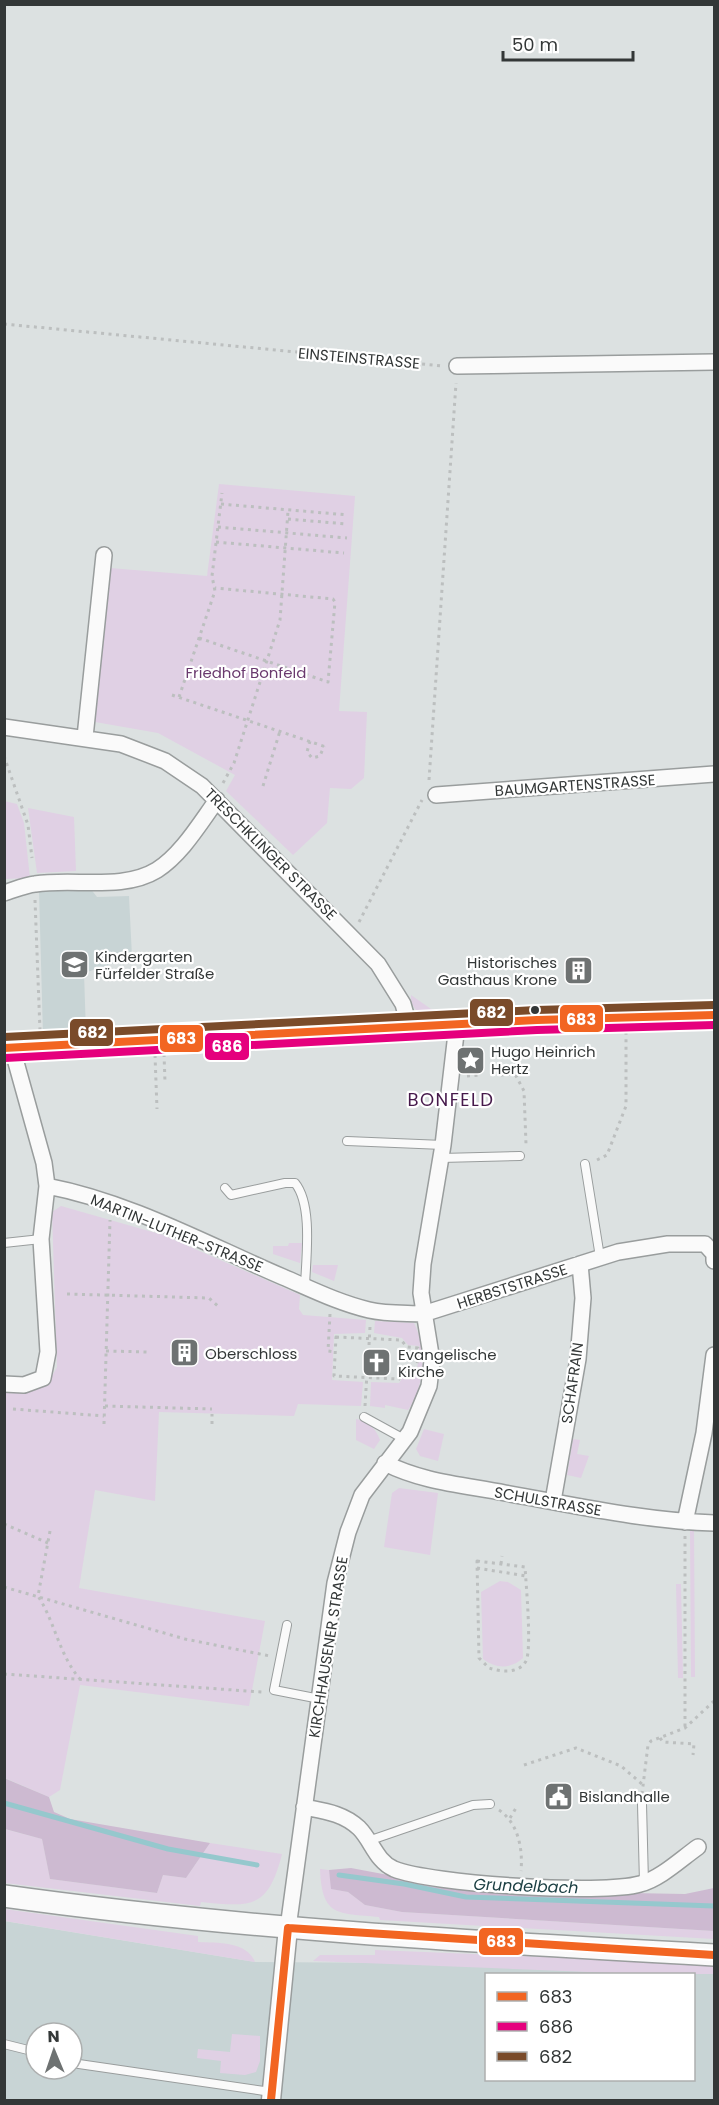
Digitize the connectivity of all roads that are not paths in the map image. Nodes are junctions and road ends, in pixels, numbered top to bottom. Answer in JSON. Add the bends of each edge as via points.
{"nodes":[{"id":1,"x":714,"y":362,"type":"edge"},
{"id":2,"x":457,"y":366,"type":"road end"},
{"id":3,"x":104,"y":555,"type":"dead end"},
{"id":4,"x":4,"y":727,"type":"edge"},
{"id":5,"x":85,"y":737,"type":"junction"},
{"id":6,"x":714,"y":774,"type":"edge"},
{"id":7,"x":431,"y":795,"type":"road end"},
{"id":8,"x":217,"y":800,"type":"junction"},
{"id":9,"x":4,"y":893,"type":"edge"},
{"id":10,"x":714,"y":1015,"type":"edge"},
{"id":11,"x":457,"y":1025,"type":"junction"},
{"id":12,"x":410,"y":1029,"type":"junction"},
{"id":13,"x":8,"y":1048,"type":"edge"},
{"id":14,"x":347,"y":1142,"type":"dead end"},
{"id":15,"x":442,"y":1152,"type":"junction"},
{"id":16,"x":520,"y":1156,"type":"dead end"},
{"id":17,"x":585,"y":1164,"type":"road end"},
{"id":18,"x":47,"y":1186,"type":"junction"},
{"id":19,"x":225,"y":1188,"type":"dead end"},
{"id":20,"x":42,"y":1239,"type":"junction"},
{"id":21,"x":4,"y":1243,"type":"edge"},
{"id":22,"x":600,"y":1257,"type":"junction"},
{"id":23,"x":714,"y":1261,"type":"edge"},
{"id":24,"x":580,"y":1264,"type":"junction"},
{"id":25,"x":305,"y":1286,"type":"junction"},
{"id":26,"x":423,"y":1314,"type":"junction"},
{"id":27,"x":714,"y":1355,"type":"edge"},
{"id":28,"x":714,"y":1367,"type":"edge"},
{"id":29,"x":4,"y":1384,"type":"edge"},
{"id":30,"x":364,"y":1417,"type":"dead end"},
{"id":31,"x":404,"y":1439,"type":"junction"},
{"id":32,"x":385,"y":1463,"type":"junction"},
{"id":33,"x":553,"y":1501,"type":"junction"},
{"id":34,"x":685,"y":1522,"type":"junction"},
{"id":35,"x":714,"y":1523,"type":"edge"},
{"id":36,"x":287,"y":1625,"type":"dead end"},
{"id":37,"x":320,"y":1699,"type":"junction"},
{"id":38,"x":490,"y":1804,"type":"road end"},
{"id":39,"x":642,"y":1804,"type":"road end"},
{"id":40,"x":304,"y":1807,"type":"junction"},
{"id":41,"x":368,"y":1842,"type":"junction"},
{"id":42,"x":698,"y":1847,"type":"dead end"},
{"id":43,"x":644,"y":1883,"type":"junction"},
{"id":44,"x":4,"y":1896,"type":"edge"},
{"id":45,"x":288,"y":1928,"type":"junction"},
{"id":46,"x":714,"y":1954,"type":"edge"},
{"id":47,"x":4,"y":2044,"type":"edge"},
{"id":48,"x":24,"y":2049,"type":"edge"},
{"id":49,"x":84,"y":2065,"type":"edge"},
{"id":50,"x":271,"y":2096,"type":"edge"}],
"edges":[{"from":1,"to":2,"type":"street"},
{"from":3,"to":5,"type":"street"},
{"from":4,"to":5,"type":"street","name":"TRESCHKLINGER STRASSE"},
{"from":5,"to":8,"type":"street","name":"TRESCHKLINGER STRASSE","via":[[121,744],[165,761]]},
{"from":6,"to":7,"type":"street","name":"BAUMGARTENSTRASSE"},
{"from":8,"to":9,"type":"street","via":[[178,851],[145,876],[34,884]]},
{"from":8,"to":12,"type":"street","name":"TRESCHKLINGER STRASSE","via":[[378,964],[403,1004]]},
{"from":10,"to":11,"type":"street"},
{"from":11,"to":12,"type":"street"},
{"from":11,"to":15,"type":"street","name":"KIRCHHAUSENER STRASSE"},
{"from":12,"to":13,"type":"street"},
{"from":13,"to":18,"type":"street","via":[[44,1163]]},
{"from":14,"to":15,"type":"lane"},
{"from":15,"to":16,"type":"lane"},
{"from":15,"to":26,"type":"street","name":"KIRCHHAUSENER STRASSE","via":[[423,1264]]},
{"from":17,"to":22,"type":"lane"},
{"from":18,"to":20,"type":"street"},
{"from":18,"to":25,"type":"street","name":"MARTIN-LUTHER-STRASSE","via":[[120,1206]]},
{"from":19,"to":25,"type":"lane","via":[[231,1195],[295,1183],[301,1190],[306,1209]]},
{"from":20,"to":21,"type":"lane"},
{"from":20,"to":29,"type":"street","via":[[48,1352],[43,1378],[24,1385]]},
{"from":22,"to":23,"type":"street","name":"HERBSTSTRASSE","via":[[668,1244],[705,1244],[714,1254]]},
{"from":22,"to":24,"type":"street","name":"HERBSTSTRASSE"},
{"from":24,"to":26,"type":"street","name":"HERBSTSTRASSE"},
{"from":24,"to":33,"type":"street","name":"SCHAFRAIN","via":[[583,1298],[578,1359]]},
{"from":25,"to":26,"type":"street","name":"MARTIN-LUTHER-STRASSE","via":[[371,1310]]},
{"from":26,"to":31,"type":"street","name":"KIRCHHAUSENER STRASSE","via":[[431,1351],[429,1386]]},
{"from":27,"to":28,"type":"street"},
{"from":28,"to":34,"type":"street"},
{"from":30,"to":31,"type":"lane"},
{"from":31,"to":32,"type":"street","name":"KIRCHHAUSENER STRASSE"},
{"from":32,"to":33,"type":"street","name":"SCHULSTRASSE","via":[[418,1477]]},
{"from":32,"to":37,"type":"street","name":"KIRCHHAUSENER STRASSE","via":[[362,1495],[348,1532],[335,1583]]},
{"from":33,"to":34,"type":"street","name":"SCHULSTRASSE"},
{"from":34,"to":35,"type":"street","name":"SCHULSTRASSE"},
{"from":36,"to":37,"type":"lane","via":[[274,1690]]},
{"from":37,"to":40,"type":"street","name":"KIRCHHAUSENER STRASSE"},
{"from":38,"to":41,"type":"lane","via":[[472,1805]]},
{"from":39,"to":43,"type":"lane"},
{"from":40,"to":41,"type":"street","via":[[344,1817]]},
{"from":40,"to":45,"type":"street","name":"KIRCHHAUSENER STRASSE"},
{"from":41,"to":43,"type":"street","via":[[382,1861],[394,1869],[425,1876],[576,1888]]},
{"from":42,"to":43,"type":"street"},
{"from":44,"to":45,"type":"main road","via":[[139,1915]]},
{"from":45,"to":46,"type":"main road"},
{"from":45,"to":50,"type":"street","name":"KIRCHHAUSENER STRASSE"},
{"from":47,"to":48,"type":"lane"},
{"from":49,"to":50,"type":"lane"}]}
